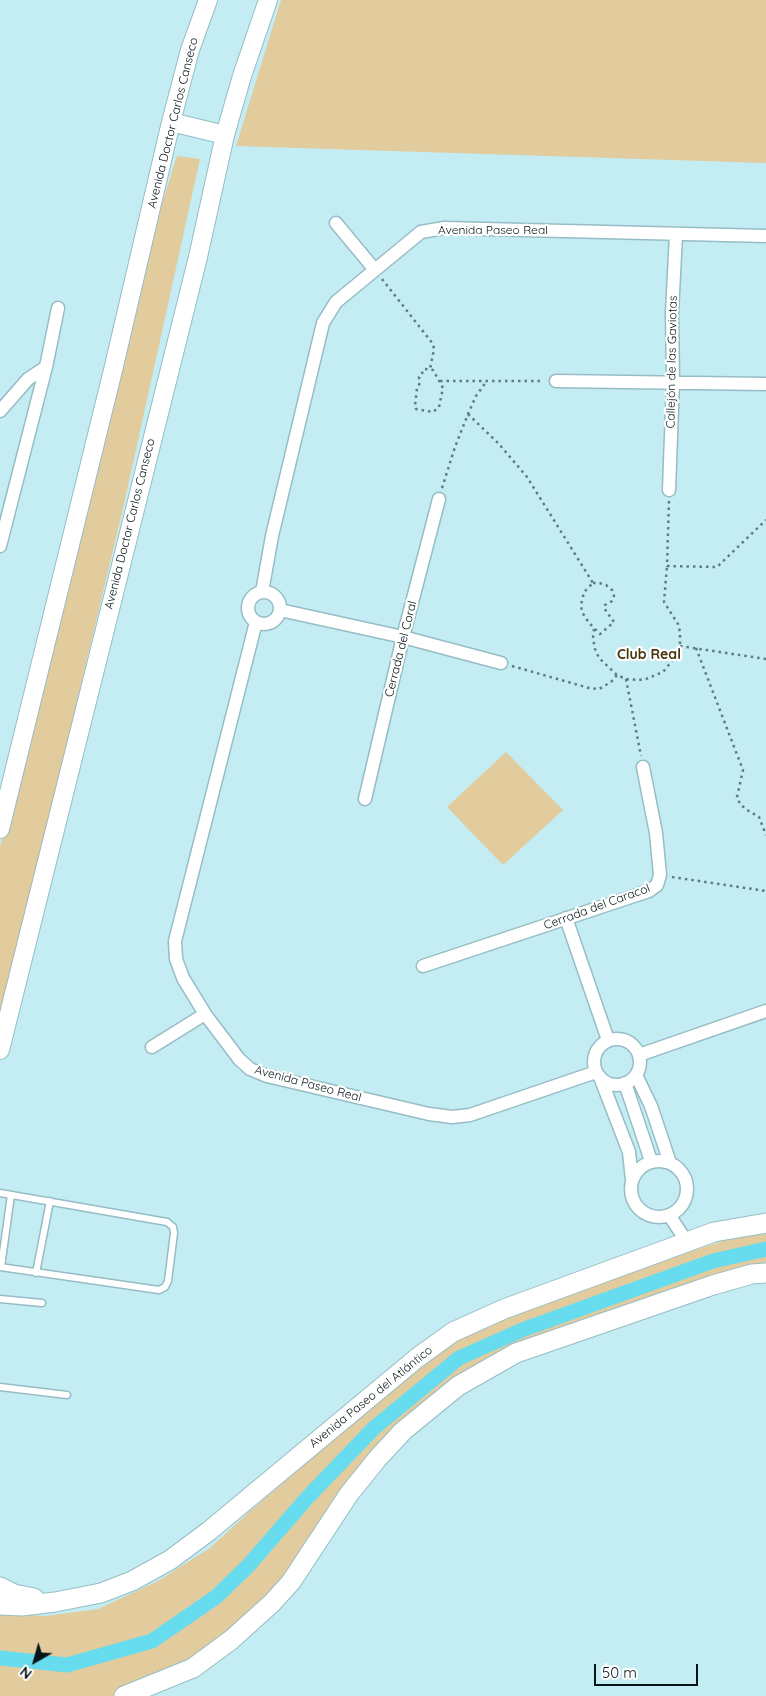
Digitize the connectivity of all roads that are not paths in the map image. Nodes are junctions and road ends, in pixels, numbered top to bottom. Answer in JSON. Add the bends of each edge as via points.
{"nodes":[{"id":1,"x":208,"y":0,"type":"edge"},
{"id":2,"x":268,"y":0,"type":"edge"},
{"id":3,"x":171,"y":122,"type":"junction"},
{"id":4,"x":225,"y":135,"type":"junction"},
{"id":5,"x":336,"y":223,"type":"dead end"},
{"id":6,"x":676,"y":235,"type":"junction"},
{"id":7,"x":766,"y":236,"type":"edge"},
{"id":8,"x":374,"y":270,"type":"junction"},
{"id":9,"x":58,"y":308,"type":"dead end"},
{"id":10,"x":46,"y":367,"type":"junction"},
{"id":11,"x":556,"y":381,"type":"road end"},
{"id":12,"x":673,"y":382,"type":"junction"},
{"id":13,"x":766,"y":384,"type":"edge"},
{"id":14,"x":0,"y":411,"type":"edge"},
{"id":15,"x":670,"y":490,"type":"road end"},
{"id":16,"x":439,"y":499,"type":"road end"},
{"id":17,"x":0,"y":546,"type":"edge"},
{"id":18,"x":262,"y":592,"type":"junction"},
{"id":19,"x":280,"y":610,"type":"junction"},
{"id":20,"x":256,"y":622,"type":"junction"},
{"id":21,"x":403,"y":637,"type":"junction"},
{"id":22,"x":501,"y":662,"type":"road end"},
{"id":23,"x":643,"y":767,"type":"road end"},
{"id":24,"x":365,"y":799,"type":"dead end"},
{"id":25,"x":3,"y":805,"type":"edge"},
{"id":26,"x":0,"y":829,"type":"edge"},
{"id":27,"x":566,"y":918,"type":"junction"},
{"id":28,"x":423,"y":966,"type":"dead end"},
{"id":29,"x":766,"y":1011,"type":"edge"},
{"id":30,"x":205,"y":1014,"type":"junction"},
{"id":31,"x":608,"y":1040,"type":"junction"},
{"id":32,"x":152,"y":1047,"type":"dead end"},
{"id":33,"x":0,"y":1050,"type":"edge"},
{"id":34,"x":639,"y":1055,"type":"junction"},
{"id":35,"x":598,"y":1074,"type":"junction"},
{"id":36,"x":636,"y":1075,"type":"junction"},
{"id":37,"x":624,"y":1083,"type":"junction"},
{"id":38,"x":651,"y":1162,"type":"junction"},
{"id":39,"x":670,"y":1163,"type":"junction"},
{"id":40,"x":632,"y":1180,"type":"junction"},
{"id":41,"x":0,"y":1193,"type":"edge"},
{"id":42,"x":12,"y":1195,"type":"junction"},
{"id":43,"x":50,"y":1201,"type":"junction"},
{"id":44,"x":669,"y":1215,"type":"junction"},
{"id":45,"x":766,"y":1223,"type":"edge"},
{"id":46,"x":687,"y":1242,"type":"junction"},
{"id":47,"x":0,"y":1267,"type":"edge"},
{"id":48,"x":36,"y":1272,"type":"junction"},
{"id":49,"x":766,"y":1273,"type":"edge"},
{"id":50,"x":0,"y":1300,"type":"edge"},
{"id":51,"x":42,"y":1304,"type":"dead end"},
{"id":52,"x":0,"y":1388,"type":"edge"},
{"id":53,"x":67,"y":1395,"type":"dead end"},
{"id":54,"x":0,"y":1587,"type":"edge"},
{"id":55,"x":55,"y":1602,"type":"junction"},
{"id":56,"x":0,"y":1605,"type":"edge"},
{"id":57,"x":124,"y":1696,"type":"edge"}],
"edges":[{"from":1,"to":3,"type":"main road","name":"Avenida Doctor Carlos Canseco","via":[[190,50]]},
{"from":2,"to":4,"type":"main road","name":"Avenida Doctor Carlos Canseco"},
{"from":3,"to":4,"type":"main road"},
{"from":3,"to":25,"type":"main road","name":"Avenida Doctor Carlos Canseco","via":[[114,366]]},
{"from":4,"to":33,"type":"main road","name":"Avenida Doctor Carlos Canseco","via":[[198,257]]},
{"from":5,"to":8,"type":"street"},
{"from":6,"to":7,"type":"street","name":"Avenida Paseo Real"},
{"from":6,"to":8,"type":"street","name":"Avenida Paseo Real","via":[[444,228],[422,232]]},
{"from":6,"to":12,"type":"street","name":"Callejón de las Gaviotas"},
{"from":8,"to":18,"type":"street","name":"Avenida Paseo Real","via":[[336,302],[323,323],[272,536]]},
{"from":9,"to":10,"type":"street"},
{"from":10,"to":14,"type":"street","via":[[28,379]]},
{"from":10,"to":17,"type":"street"},
{"from":11,"to":12,"type":"street"},
{"from":12,"to":13,"type":"street"},
{"from":12,"to":15,"type":"street","name":"Callejón de las Gaviotas"},
{"from":16,"to":21,"type":"street","name":"Cerrada del Coral"},
{"from":18,"to":19,"type":"street","via":[[273,595]]},
{"from":18,"to":20,"type":"street","via":[[252,597],[248,608]]},
{"from":19,"to":20,"type":"street","via":[[274,621]]},
{"from":19,"to":21,"type":"street"},
{"from":20,"to":30,"type":"street","name":"Avenida Paseo Real","via":[[176,941],[176,959],[183,978]]},
{"from":21,"to":22,"type":"street"},
{"from":21,"to":24,"type":"street","name":"Cerrada del Coral"},
{"from":23,"to":27,"type":"street","name":"Cerrada del Caracol","via":[[656,833],[660,875],[657,885],[649,891]]},
{"from":25,"to":26,"type":"main road","name":"Avenida Doctor Carlos Canseco"},
{"from":27,"to":28,"type":"street","name":"Cerrada del Caracol"},
{"from":27,"to":31,"type":"street"},
{"from":29,"to":34,"type":"street"},
{"from":30,"to":32,"type":"street"},
{"from":30,"to":35,"type":"street","name":"Avenida Paseo Real","via":[[239,1060],[250,1069],[429,1114],[470,1115]]},
{"from":31,"to":34,"type":"street","via":[[630,1043]]},
{"from":31,"to":35,"type":"street","via":[[594,1057]]},
{"from":34,"to":36,"type":"street"},
{"from":35,"to":37,"type":"street","via":[[611,1084]]},
{"from":35,"to":40,"type":"street","via":[[629,1152]]},
{"from":36,"to":37,"type":"street"},
{"from":36,"to":39,"type":"street","via":[[651,1106]]},
{"from":37,"to":38,"type":"street"},
{"from":38,"to":39,"type":"street"},
{"from":38,"to":40,"type":"street","via":[[642,1165]]},
{"from":39,"to":44,"type":"street","via":[[678,1168],[687,1184],[683,1203]]},
{"from":40,"to":44,"type":"street","via":[[630,1189],[636,1206],[651,1216]]},
{"from":41,"to":42,"type":"lane"},
{"from":42,"to":43,"type":"lane"},
{"from":42,"to":47,"type":"lane"},
{"from":43,"to":48,"type":"lane"},
{"from":43,"to":48,"type":"lane","via":[[167,1222],[174,1232],[168,1281],[159,1290]]},
{"from":44,"to":46,"type":"street"},
{"from":45,"to":46,"type":"main road","name":"Avenida Paseo del Atlántico","via":[[714,1232]]},
{"from":46,"to":55,"type":"main road","name":"Avenida Paseo del Atlántico","via":[[504,1309],[453,1332],[170,1560],[132,1581],[101,1593]]},
{"from":47,"to":48,"type":"lane"},
{"from":49,"to":57,"type":"main road","via":[[713,1285],[516,1353],[458,1386],[403,1431],[378,1458],[272,1604],[193,1668]]},
{"from":50,"to":51,"type":"lane"},
{"from":52,"to":53,"type":"lane"},
{"from":54,"to":55,"type":"main road","via":[[14,1594]]},
{"from":55,"to":56,"type":"main road","name":"Avenida Paseo del Atlántico"}]}
